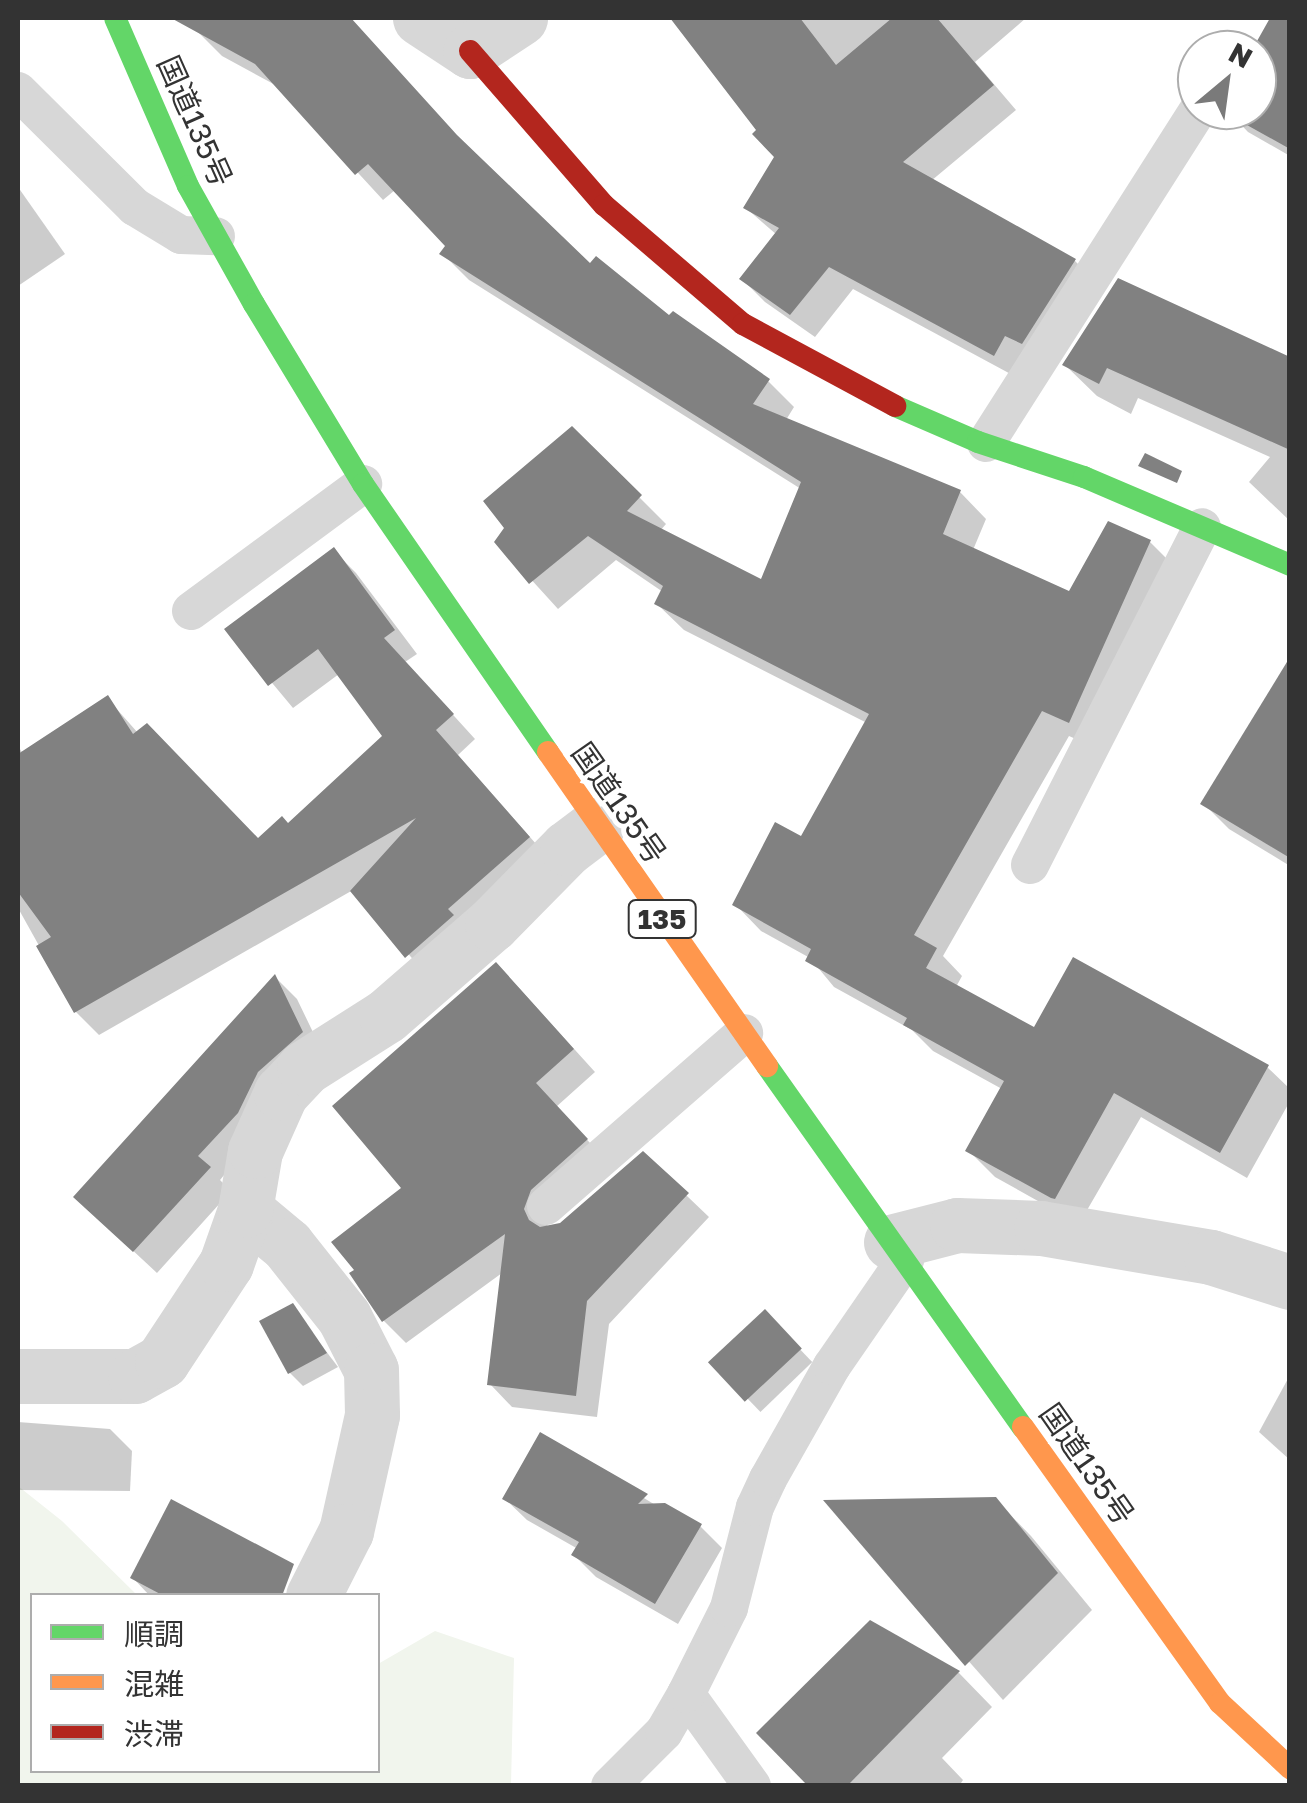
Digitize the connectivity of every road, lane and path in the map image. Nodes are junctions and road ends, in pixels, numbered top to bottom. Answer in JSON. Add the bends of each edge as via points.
{"nodes":[{"id":1,"x":115,"y":18,"type":"edge"},
{"id":2,"x":420,"y":18,"type":"edge"},
{"id":3,"x":520,"y":18,"type":"edge"},
{"id":4,"x":470,"y":51,"type":"junction"},
{"id":5,"x":18,"y":91,"type":"edge"},
{"id":6,"x":1185,"y":130,"type":"edge"},
{"id":7,"x":216,"y":236,"type":"junction"},
{"id":8,"x":986,"y":443,"type":"junction"},
{"id":9,"x":363,"y":484,"type":"junction"},
{"id":10,"x":1202,"y":527,"type":"junction"},
{"id":11,"x":1290,"y":565,"type":"edge"},
{"id":12,"x":191,"y":610,"type":"dead end"},
{"id":13,"x":598,"y":826,"type":"junction"},
{"id":14,"x":1030,"y":865,"type":"dead end"},
{"id":15,"x":744,"y":1033,"type":"junction"},
{"id":16,"x":546,"y":1206,"type":"dead end"},
{"id":17,"x":246,"y":1210,"type":"junction"},
{"id":18,"x":898,"y":1251,"type":"junction"},
{"id":19,"x":1290,"y":1282,"type":"edge"},
{"id":20,"x":18,"y":1376,"type":"edge"},
{"id":21,"x":315,"y":1593,"type":"edge"},
{"id":22,"x":686,"y":1694,"type":"junction"},
{"id":23,"x":1290,"y":1768,"type":"edge"},
{"id":24,"x":610,"y":1786,"type":"edge"},
{"id":25,"x":752,"y":1786,"type":"edge"}],
"edges":[{"from":1,"to":7,"type":"main road","name":"国道135号","number":"135"},
{"from":2,"to":4,"type":"street"},
{"from":3,"to":4,"type":"street"},
{"from":4,"to":8,"type":"main road","via":[[604,205],[743,324],[859,390]]},
{"from":5,"to":7,"type":"lane","via":[[136,207],[181,235]]},
{"from":6,"to":8,"type":"lane"},
{"from":7,"to":9,"type":"main road","name":"国道135号","number":"135"},
{"from":8,"to":10,"type":"main road"},
{"from":9,"to":12,"type":"lane"},
{"from":9,"to":13,"type":"main road","name":"国道135号","number":"135"},
{"from":10,"to":11,"type":"main road"},
{"from":10,"to":14,"type":"lane"},
{"from":13,"to":15,"type":"main road","name":"国道135号","number":"135"},
{"from":13,"to":17,"type":"street","via":[[386,1016],[304,1068],[281,1093],[255,1151]]},
{"from":15,"to":16,"type":"lane"},
{"from":15,"to":18,"type":"main road","name":"国道135号","number":"135"},
{"from":17,"to":20,"type":"street","via":[[226,1264],[162,1361],[135,1376]]},
{"from":17,"to":21,"type":"street","via":[[287,1245],[344,1317],[388,1388],[372,1416],[346,1531]]},
{"from":18,"to":19,"type":"street","via":[[957,1225],[1041,1228],[1211,1257]]},
{"from":18,"to":22,"type":"lane","via":[[768,1479],[729,1608]]},
{"from":18,"to":23,"type":"main road","name":"国道135号","number":"135","via":[[1220,1703]]},
{"from":22,"to":24,"type":"lane","via":[[664,1732]]},
{"from":22,"to":25,"type":"lane"}]}
